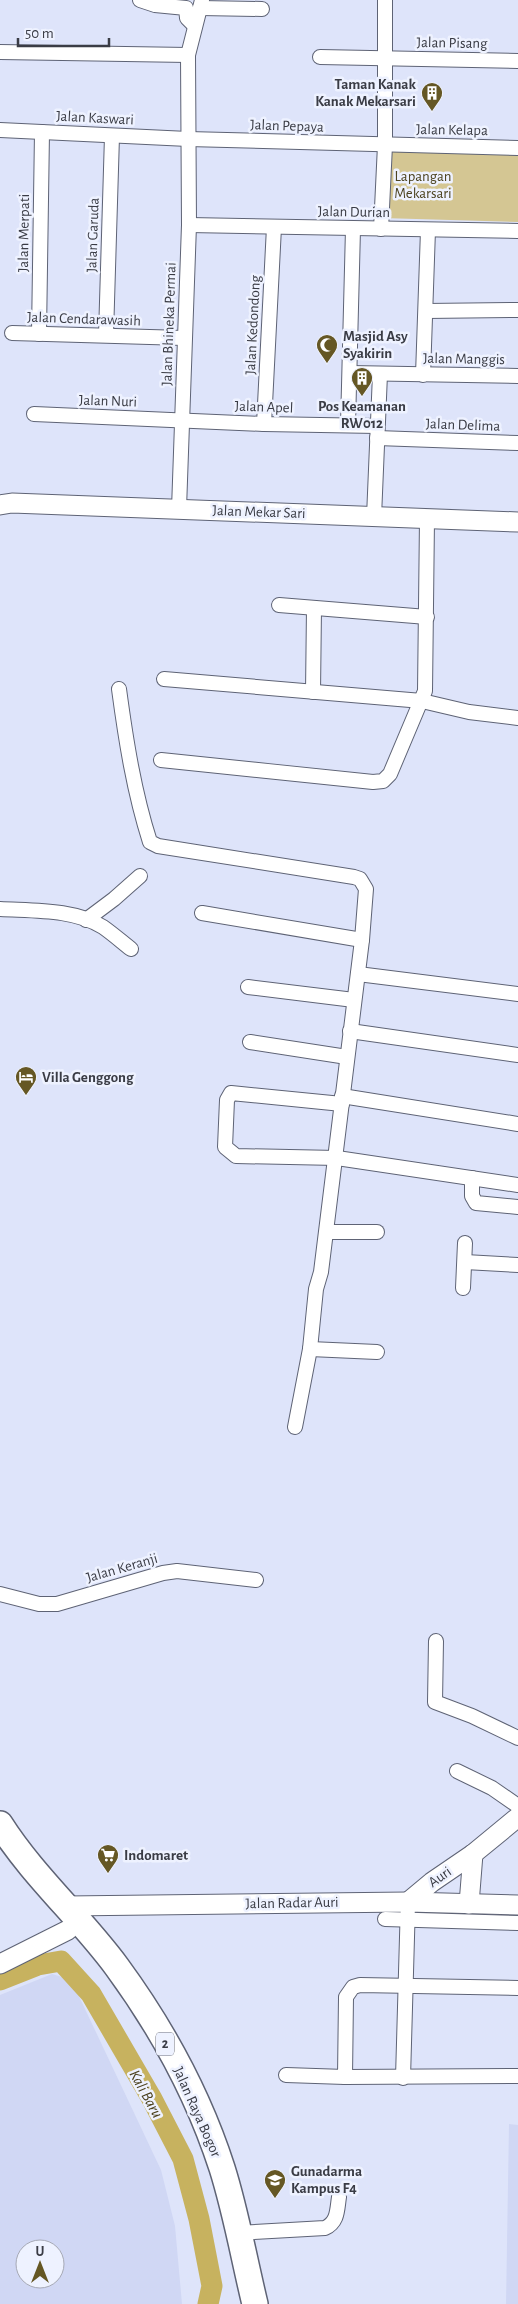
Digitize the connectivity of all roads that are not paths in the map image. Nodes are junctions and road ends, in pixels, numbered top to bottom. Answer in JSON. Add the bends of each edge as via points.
{"nodes":[{"id":1,"x":140,"y":0,"type":"edge"},
{"id":2,"x":385,"y":0,"type":"edge"},
{"id":3,"x":201,"y":4,"type":"edge"},
{"id":4,"x":262,"y":9,"type":"dead end"},
{"id":5,"x":195,"y":26,"type":"junction"},
{"id":6,"x":0,"y":52,"type":"edge"},
{"id":7,"x":188,"y":56,"type":"junction"},
{"id":8,"x":320,"y":57,"type":"dead end"},
{"id":9,"x":385,"y":58,"type":"junction"},
{"id":10,"x":518,"y":61,"type":"edge"},
{"id":11,"x":0,"y":130,"type":"edge"},
{"id":12,"x":42,"y":132,"type":"junction"},
{"id":13,"x":112,"y":136,"type":"junction"},
{"id":14,"x":188,"y":140,"type":"junction"},
{"id":15,"x":385,"y":145,"type":"junction"},
{"id":16,"x":518,"y":148,"type":"edge"},
{"id":17,"x":189,"y":225,"type":"junction"},
{"id":18,"x":274,"y":227,"type":"junction"},
{"id":19,"x":353,"y":229,"type":"junction"},
{"id":20,"x":381,"y":229,"type":"junction"},
{"id":21,"x":428,"y":230,"type":"junction"},
{"id":22,"x":518,"y":231,"type":"edge"},
{"id":23,"x":518,"y":310,"type":"edge"},
{"id":24,"x":426,"y":311,"type":"junction"},
{"id":25,"x":12,"y":333,"type":"dead end"},
{"id":26,"x":38,"y":334,"type":"junction"},
{"id":27,"x":106,"y":335,"type":"junction"},
{"id":28,"x":184,"y":338,"type":"junction"},
{"id":29,"x":350,"y":374,"type":"junction"},
{"id":30,"x":380,"y":374,"type":"junction"},
{"id":31,"x":422,"y":375,"type":"junction"},
{"id":32,"x":518,"y":376,"type":"edge"},
{"id":33,"x":34,"y":414,"type":"dead end"},
{"id":34,"x":181,"y":420,"type":"junction"},
{"id":35,"x":264,"y":424,"type":"junction"},
{"id":36,"x":348,"y":425,"type":"junction"},
{"id":37,"x":377,"y":432,"type":"junction"},
{"id":38,"x":518,"y":443,"type":"edge"},
{"id":39,"x":0,"y":505,"type":"edge"},
{"id":40,"x":179,"y":509,"type":"junction"},
{"id":41,"x":374,"y":517,"type":"junction"},
{"id":42,"x":427,"y":519,"type":"junction"},
{"id":43,"x":518,"y":522,"type":"edge"},
{"id":44,"x":279,"y":605,"type":"dead end"},
{"id":45,"x":314,"y":608,"type":"junction"},
{"id":46,"x":427,"y":617,"type":"junction"},
{"id":47,"x":164,"y":679,"type":"dead end"},
{"id":48,"x":118,"y":689,"type":"dead end"},
{"id":49,"x":312,"y":692,"type":"junction"},
{"id":50,"x":422,"y":701,"type":"junction"},
{"id":51,"x":518,"y":718,"type":"edge"},
{"id":52,"x":161,"y":760,"type":"dead end"},
{"id":53,"x":140,"y":876,"type":"dead end"},
{"id":54,"x":0,"y":909,"type":"edge"},
{"id":55,"x":202,"y":912,"type":"dead end"},
{"id":56,"x":86,"y":920,"type":"junction"},
{"id":57,"x":362,"y":940,"type":"junction"},
{"id":58,"x":131,"y":949,"type":"dead end"},
{"id":59,"x":358,"y":974,"type":"junction"},
{"id":60,"x":248,"y":987,"type":"dead end"},
{"id":61,"x":518,"y":994,"type":"edge"},
{"id":62,"x":354,"y":1000,"type":"junction"},
{"id":63,"x":350,"y":1030,"type":"junction"},
{"id":64,"x":250,"y":1042,"type":"dead end"},
{"id":65,"x":518,"y":1055,"type":"edge"},
{"id":66,"x":347,"y":1057,"type":"junction"},
{"id":67,"x":342,"y":1100,"type":"junction"},
{"id":68,"x":518,"y":1124,"type":"edge"},
{"id":69,"x":337,"y":1158,"type":"junction"},
{"id":70,"x":472,"y":1178,"type":"junction"},
{"id":71,"x":518,"y":1185,"type":"edge"},
{"id":72,"x":518,"y":1207,"type":"edge"},
{"id":73,"x":327,"y":1232,"type":"junction"},
{"id":74,"x":377,"y":1232,"type":"dead end"},
{"id":75,"x":465,"y":1243,"type":"dead end"},
{"id":76,"x":465,"y":1262,"type":"junction"},
{"id":77,"x":518,"y":1265,"type":"edge"},
{"id":78,"x":463,"y":1288,"type":"dead end"},
{"id":79,"x":310,"y":1349,"type":"junction"},
{"id":80,"x":377,"y":1352,"type":"dead end"},
{"id":81,"x":295,"y":1427,"type":"dead end"},
{"id":82,"x":256,"y":1580,"type":"dead end"},
{"id":83,"x":0,"y":1594,"type":"edge"},
{"id":84,"x":436,"y":1641,"type":"dead end"},
{"id":85,"x":518,"y":1738,"type":"edge"},
{"id":86,"x":457,"y":1771,"type":"dead end"},
{"id":87,"x":518,"y":1806,"type":"edge"},
{"id":88,"x":518,"y":1817,"type":"edge"},
{"id":89,"x":0,"y":1824,"type":"edge"},
{"id":90,"x":0,"y":1850,"type":"edge"},
{"id":91,"x":473,"y":1854,"type":"junction"},
{"id":92,"x":469,"y":1904,"type":"junction"},
{"id":93,"x":518,"y":1905,"type":"edge"},
{"id":94,"x":67,"y":1906,"type":"junction"},
{"id":95,"x":408,"y":1911,"type":"junction"},
{"id":96,"x":385,"y":1919,"type":"dead end"},
{"id":97,"x":518,"y":1923,"type":"edge"},
{"id":98,"x":68,"y":1930,"type":"junction"},
{"id":99,"x":0,"y":1964,"type":"edge"},
{"id":100,"x":405,"y":1985,"type":"junction"},
{"id":101,"x":518,"y":1988,"type":"edge"},
{"id":102,"x":286,"y":2075,"type":"dead end"},
{"id":103,"x":518,"y":2076,"type":"edge"},
{"id":104,"x":345,"y":2077,"type":"junction"},
{"id":105,"x":403,"y":2078,"type":"junction"},
{"id":106,"x":339,"y":2198,"type":"dead end"},
{"id":107,"x":238,"y":2233,"type":"junction"},
{"id":108,"x":239,"y":2304,"type":"edge"},
{"id":109,"x":255,"y":2304,"type":"edge"}],
"edges":[{"from":1,"to":5,"type":"street","via":[[186,8],[187,18]]},
{"from":2,"to":9,"type":"street"},
{"from":3,"to":4,"type":"street"},
{"from":3,"to":5,"type":"street","name":"Jalan Bhineka Permai"},
{"from":5,"to":7,"type":"street","name":"Jalan Bhineka Permai"},
{"from":6,"to":7,"type":"street"},
{"from":7,"to":14,"type":"street","name":"Jalan Bhineka Permai"},
{"from":8,"to":9,"type":"street","name":"Jalan Pisang"},
{"from":9,"to":10,"type":"street","name":"Jalan Pisang"},
{"from":9,"to":15,"type":"street"},
{"from":11,"to":12,"type":"street","name":"Jalan Kaswari"},
{"from":12,"to":13,"type":"street","name":"Jalan Kaswari"},
{"from":12,"to":26,"type":"street","name":"Jalan Merpati"},
{"from":13,"to":14,"type":"street","name":"Jalan Kaswari"},
{"from":13,"to":27,"type":"street","name":"Jalan Garuda"},
{"from":14,"to":15,"type":"street","name":"Jalan Pepaya"},
{"from":14,"to":17,"type":"street","name":"Jalan Bhineka Permai"},
{"from":15,"to":16,"type":"street","name":"Jalan Kelapa"},
{"from":15,"to":20,"type":"street"},
{"from":17,"to":18,"type":"street","name":"Jalan Durian"},
{"from":17,"to":28,"type":"street","name":"Jalan Bhineka Permai"},
{"from":18,"to":19,"type":"street","name":"Jalan Durian"},
{"from":18,"to":35,"type":"street","name":"Jalan Kedondong"},
{"from":19,"to":20,"type":"street","name":"Jalan Durian"},
{"from":19,"to":29,"type":"street"},
{"from":20,"to":21,"type":"street","name":"Jalan Durian"},
{"from":21,"to":22,"type":"street","name":"Jalan Durian"},
{"from":21,"to":24,"type":"street"},
{"from":23,"to":24,"type":"street"},
{"from":24,"to":31,"type":"street"},
{"from":25,"to":26,"type":"street","name":"Jalan Cendarawasih"},
{"from":26,"to":27,"type":"street","name":"Jalan Cendarawasih"},
{"from":27,"to":28,"type":"street","name":"Jalan Cendarawasih"},
{"from":28,"to":34,"type":"street","name":"Jalan Bhineka Permai"},
{"from":29,"to":30,"type":"street","name":"Jalan Manggis"},
{"from":29,"to":36,"type":"street"},
{"from":30,"to":31,"type":"street","name":"Jalan Manggis"},
{"from":30,"to":37,"type":"street"},
{"from":31,"to":32,"type":"street","name":"Jalan Manggis"},
{"from":33,"to":34,"type":"street","name":"Jalan Nuri"},
{"from":34,"to":35,"type":"street","name":"Jalan Apel"},
{"from":34,"to":40,"type":"street","name":"Jalan Bhineka Permai"},
{"from":35,"to":36,"type":"street","name":"Jalan Apel"},
{"from":36,"to":37,"type":"street","name":"Jalan Apel"},
{"from":37,"to":38,"type":"street","name":"Jalan Delima"},
{"from":37,"to":41,"type":"street"},
{"from":39,"to":40,"type":"main road","name":"Jalan Mekar Sari","via":[[12,502]]},
{"from":40,"to":41,"type":"main road","name":"Jalan Mekar Sari"},
{"from":41,"to":42,"type":"main road","name":"Jalan Mekar Sari"},
{"from":42,"to":43,"type":"main road","name":"Jalan Mekar Sari"},
{"from":42,"to":46,"type":"street"},
{"from":44,"to":45,"type":"street"},
{"from":45,"to":46,"type":"street"},
{"from":45,"to":49,"type":"street"},
{"from":46,"to":50,"type":"street"},
{"from":47,"to":49,"type":"street"},
{"from":48,"to":57,"type":"street","via":[[129,757],[150,842],[158,846],[360,879],[366,889]]},
{"from":49,"to":50,"type":"street"},
{"from":50,"to":51,"type":"street"},
{"from":50,"to":52,"type":"street","via":[[390,774],[383,781]]},
{"from":53,"to":56,"type":"street"},
{"from":54,"to":56,"type":"street","via":[[61,913]]},
{"from":55,"to":57,"type":"street"},
{"from":56,"to":58,"type":"street","via":[[102,927]]},
{"from":57,"to":59,"type":"street"},
{"from":59,"to":61,"type":"street"},
{"from":59,"to":62,"type":"street"},
{"from":60,"to":62,"type":"street"},
{"from":62,"to":63,"type":"street"},
{"from":63,"to":65,"type":"street"},
{"from":63,"to":66,"type":"street"},
{"from":64,"to":66,"type":"street"},
{"from":66,"to":67,"type":"street"},
{"from":67,"to":68,"type":"street"},
{"from":67,"to":69,"type":"street"},
{"from":67,"to":69,"type":"street","via":[[231,1093],[226,1100],[224,1143],[231,1154]]},
{"from":69,"to":70,"type":"street"},
{"from":69,"to":73,"type":"street"},
{"from":70,"to":71,"type":"street"},
{"from":70,"to":72,"type":"street","via":[[472,1196],[476,1203]]},
{"from":73,"to":74,"type":"street"},
{"from":73,"to":79,"type":"street","via":[[316,1289]]},
{"from":75,"to":76,"type":"street"},
{"from":76,"to":77,"type":"street"},
{"from":76,"to":78,"type":"street"},
{"from":79,"to":80,"type":"street"},
{"from":79,"to":81,"type":"street"},
{"from":82,"to":83,"type":"street","name":"Jalan Keranji","via":[[177,1571],[57,1604],[39,1604]]},
{"from":84,"to":85,"type":"street","via":[[435,1702]]},
{"from":86,"to":87,"type":"street","via":[[492,1788]]},
{"from":88,"to":91,"type":"main road","name":"Auri"},
{"from":89,"to":94,"type":"highway","name":"Jalan Raya Bogor","number":"2"},
{"from":90,"to":98,"type":"highway","name":"Jalan Raya Bogor","number":"2"},
{"from":91,"to":92,"type":"main road","name":"Auri"},
{"from":91,"to":95,"type":"main road","name":"Auri","via":[[432,1882]]},
{"from":92,"to":93,"type":"main road","name":"Jalan Radar Auri"},
{"from":92,"to":95,"type":"main road","name":"Jalan Radar Auri"},
{"from":94,"to":95,"type":"main road","name":"Jalan Radar Auri"},
{"from":94,"to":107,"type":"highway","name":"Jalan Raya Bogor","number":"2","via":[[119,1970],[176,2064],[216,2152]]},
{"from":95,"to":96,"type":"street"},
{"from":95,"to":97,"type":"street"},
{"from":95,"to":100,"type":"street"},
{"from":98,"to":99,"type":"main road"},
{"from":98,"to":108,"type":"highway","name":"Jalan Raya Bogor","number":"2","via":[[121,2000],[155,2054],[185,2112],[208,2175]]},
{"from":100,"to":101,"type":"street"},
{"from":100,"to":104,"type":"street","via":[[360,1985],[349,1991],[346,1997]]},
{"from":100,"to":105,"type":"street"},
{"from":102,"to":104,"type":"street"},
{"from":103,"to":105,"type":"street"},
{"from":104,"to":105,"type":"street"},
{"from":106,"to":107,"type":"street","via":[[336,2219],[325,2228]]},
{"from":107,"to":109,"type":"highway","name":"Jalan Raya Bogor","number":"2"}]}
